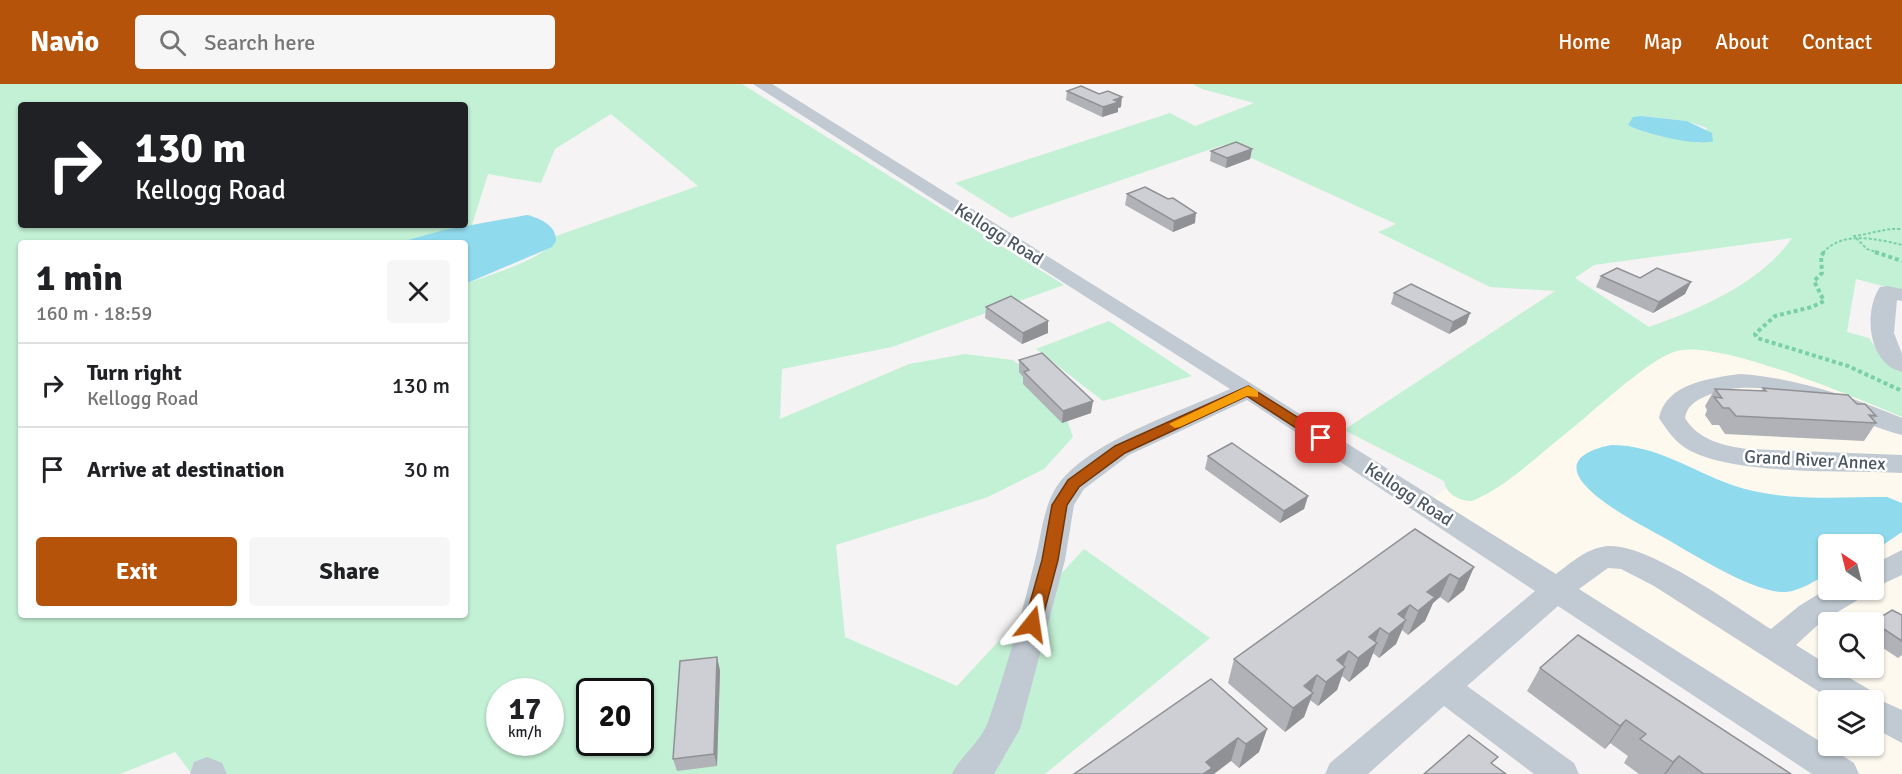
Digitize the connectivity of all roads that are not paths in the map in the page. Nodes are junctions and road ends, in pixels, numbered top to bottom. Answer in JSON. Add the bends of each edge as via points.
{"nodes":[{"id":1,"x":761,"y":84,"type":"edge"},
{"id":2,"x":1902,"y":296,"type":"edge"},
{"id":3,"x":1892,"y":341,"type":"edge"},
{"id":4,"x":1902,"y":365,"type":"edge"},
{"id":5,"x":1248,"y":390,"type":"junction"},
{"id":6,"x":1902,"y":427,"type":"edge"},
{"id":7,"x":1902,"y":464,"type":"edge"},
{"id":8,"x":1902,"y":561,"type":"edge"},
{"id":9,"x":1884,"y":571,"type":"edge"},
{"id":10,"x":1556,"y":590,"type":"junction"},
{"id":11,"x":1833,"y":600,"type":"edge"},
{"id":12,"x":1773,"y":646,"type":"junction"},
{"id":13,"x":1443,"y":687,"type":"junction"},
{"id":14,"x":1842,"y":690,"type":"edge"},
{"id":15,"x":1884,"y":717,"type":"edge"},
{"id":16,"x":1902,"y":728,"type":"edge"},
{"id":17,"x":970,"y":774,"type":"edge"},
{"id":18,"x":1343,"y":774,"type":"edge"},
{"id":19,"x":1561,"y":774,"type":"edge"},
{"id":20,"x":1841,"y":774,"type":"edge"}],
"edges":[{"from":1,"to":5,"type":"street","name":"Kellogg Road"},
{"from":2,"to":3,"type":"street","via":[[1888,292]]},
{"from":3,"to":4,"type":"street","via":[[1886,352]]},
{"from":5,"to":10,"type":"street","name":"Kellogg Road"},
{"from":5,"to":17,"type":"street","via":[[1120,449],[1074,483],[1060,505],[1050,560],[1003,729],[983,762]]},
{"from":6,"to":7,"type":"street","name":"Grand River Annex","via":[[1805,391],[1755,383],[1721,384],[1698,390],[1676,405],[1672,418],[1683,434],[1728,455]]},
{"from":8,"to":9,"type":"street"},
{"from":10,"to":12,"type":"street","via":[[1594,561],[1608,557],[1626,559],[1665,578]]},
{"from":10,"to":13,"type":"street"},
{"from":10,"to":20,"type":"street","name":"Kellogg Road"},
{"from":11,"to":12,"type":"street","via":[[1810,614]]},
{"from":12,"to":14,"type":"street"},
{"from":13,"to":18,"type":"street"},
{"from":13,"to":19,"type":"street"},
{"from":15,"to":16,"type":"street"}]}
